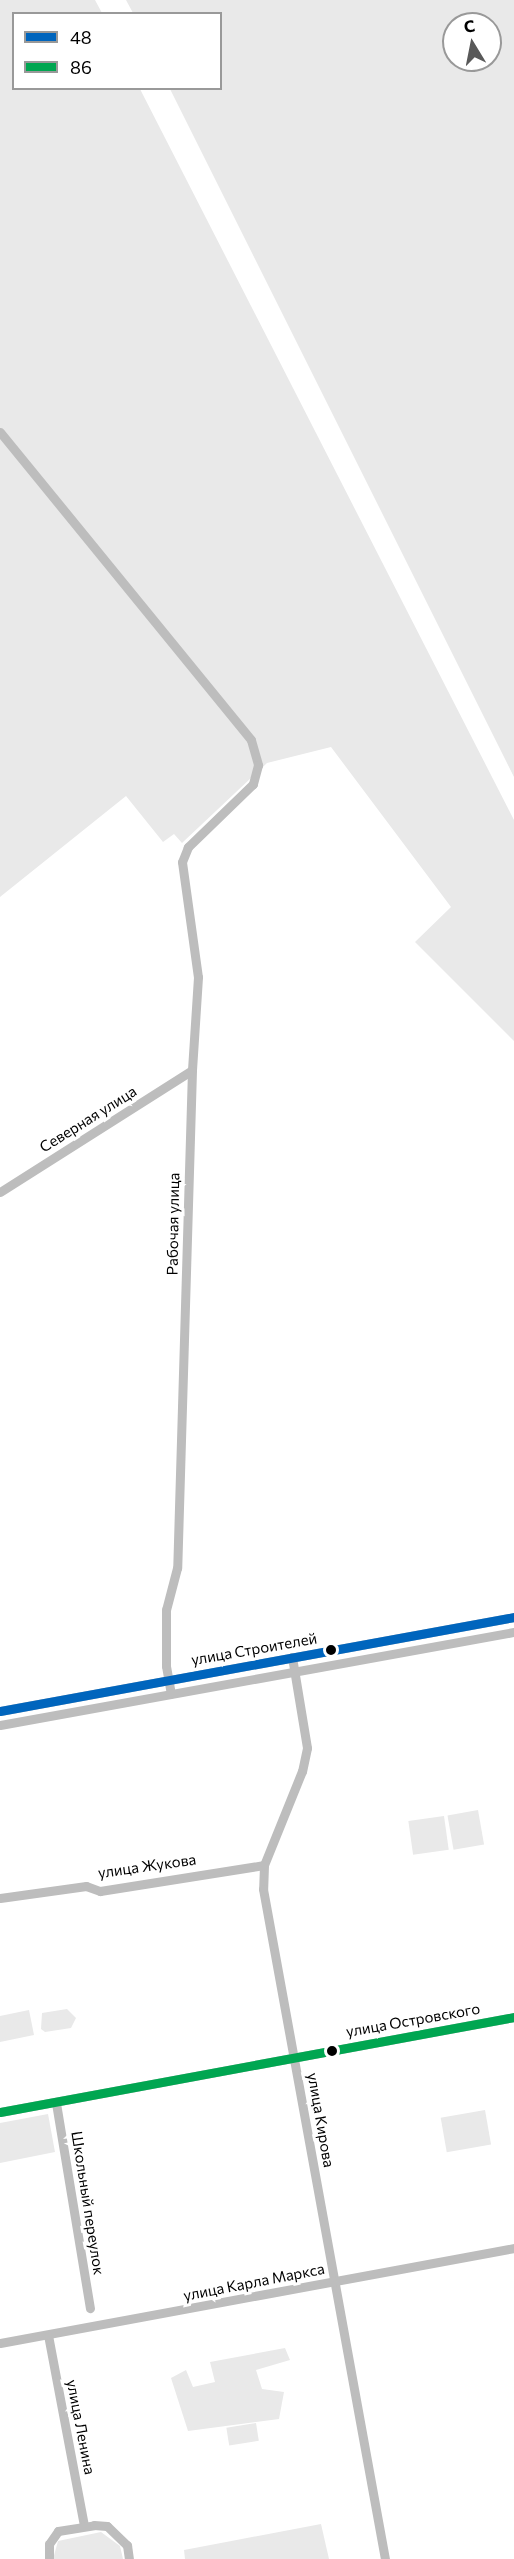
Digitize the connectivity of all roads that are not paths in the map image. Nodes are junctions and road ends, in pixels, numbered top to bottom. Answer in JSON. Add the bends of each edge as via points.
{"nodes":[{"id":1,"x":0,"y":432,"type":"edge"},
{"id":2,"x":192,"y":1070,"type":"junction"},
{"id":3,"x":0,"y":1192,"type":"edge"},
{"id":4,"x":514,"y":1617,"type":"edge"},
{"id":5,"x":514,"y":1632,"type":"edge"},
{"id":6,"x":292,"y":1657,"type":"junction"},
{"id":7,"x":294,"y":1671,"type":"junction"},
{"id":8,"x":169,"y":1680,"type":"junction"},
{"id":9,"x":171,"y":1694,"type":"junction"},
{"id":10,"x":0,"y":1711,"type":"edge"},
{"id":11,"x":0,"y":1725,"type":"edge"},
{"id":12,"x":264,"y":1865,"type":"junction"},
{"id":13,"x":0,"y":1898,"type":"edge"},
{"id":14,"x":514,"y":2017,"type":"edge"},
{"id":15,"x":294,"y":2058,"type":"junction"},
{"id":16,"x":56,"y":2103,"type":"junction"},
{"id":17,"x":0,"y":2112,"type":"edge"},
{"id":18,"x":514,"y":2248,"type":"edge"},
{"id":19,"x":335,"y":2282,"type":"junction"},
{"id":20,"x":90,"y":2308,"type":"dead end"},
{"id":21,"x":48,"y":2335,"type":"junction"},
{"id":22,"x":0,"y":2343,"type":"edge"},
{"id":23,"x":84,"y":2525,"type":"junction"},
{"id":24,"x":49,"y":2559,"type":"edge"},
{"id":25,"x":129,"y":2559,"type":"edge"},
{"id":26,"x":385,"y":2559,"type":"edge"}],
"edges":[{"from":1,"to":2,"type":"street","name":"Рабочая улица","via":[[251,740],[258,765],[253,784],[188,847],[182,861],[198,977]]},
{"from":2,"to":3,"type":"street","name":"Северная улица"},
{"from":2,"to":8,"type":"street","name":"Рабочая улица","via":[[177,1568],[166,1610]]},
{"from":4,"to":6,"type":"street","name":"улица Строителей"},
{"from":5,"to":7,"type":"street","name":"улица Строителей"},
{"from":6,"to":7,"type":"street","name":"улица Кирова"},
{"from":6,"to":8,"type":"street","name":"улица Строителей"},
{"from":7,"to":9,"type":"street","name":"улица Строителей"},
{"from":7,"to":12,"type":"street","name":"улица Кирова","via":[[307,1748],[302,1771]]},
{"from":8,"to":9,"type":"street","name":"Рабочая улица"},
{"from":8,"to":10,"type":"street","name":"улица Строителей"},
{"from":9,"to":11,"type":"street","name":"улица Строителей"},
{"from":12,"to":13,"type":"street","name":"улица Жукова","via":[[100,1891],[86,1886]]},
{"from":12,"to":15,"type":"street","name":"улица Кирова","via":[[263,1889]]},
{"from":14,"to":15,"type":"street","name":"улица Островского"},
{"from":15,"to":16,"type":"street","name":"улица Островского"},
{"from":15,"to":19,"type":"street","name":"улица Кирова"},
{"from":16,"to":17,"type":"street","name":"улица Островского"},
{"from":16,"to":20,"type":"street","name":"Школьный переулок"},
{"from":18,"to":19,"type":"street","name":"улица Карла Маркса"},
{"from":19,"to":21,"type":"street","name":"улица Карла Маркса"},
{"from":19,"to":26,"type":"street","name":"улица Кирова"},
{"from":21,"to":22,"type":"street","name":"улица Карла Маркса"},
{"from":21,"to":23,"type":"street","name":"улица Ленина"},
{"from":23,"to":24,"type":"street","via":[[58,2531],[49,2544]]},
{"from":23,"to":25,"type":"street","via":[[108,2526],[127,2546]]}]}
